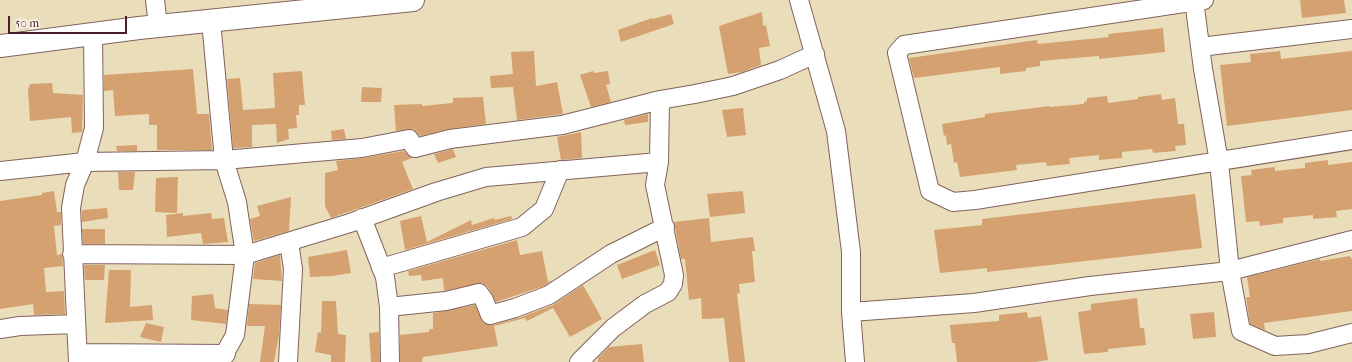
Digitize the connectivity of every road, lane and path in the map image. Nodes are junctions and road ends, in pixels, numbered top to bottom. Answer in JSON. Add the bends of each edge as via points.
{"nodes":[{"id":1,"x":155,"y":0,"type":"edge"},
{"id":2,"x":413,"y":0,"type":"edge"},
{"id":3,"x":799,"y":0,"type":"edge"},
{"id":4,"x":1197,"y":1,"type":"edge"},
{"id":5,"x":211,"y":20,"type":"junction"},
{"id":6,"x":158,"y":26,"type":"junction"},
{"id":7,"x":1352,"y":29,"type":"edge"},
{"id":8,"x":93,"y":33,"type":"junction"},
{"id":9,"x":0,"y":46,"type":"edge"},
{"id":10,"x":1200,"y":47,"type":"junction"},
{"id":11,"x":815,"y":54,"type":"junction"},
{"id":12,"x":660,"y":100,"type":"junction"},
{"id":13,"x":1352,"y":140,"type":"edge"},
{"id":14,"x":224,"y":160,"type":"junction"},
{"id":15,"x":85,"y":162,"type":"junction"},
{"id":16,"x":659,"y":162,"type":"junction"},
{"id":17,"x":1219,"y":162,"type":"junction"},
{"id":18,"x":560,"y":170,"type":"junction"},
{"id":19,"x":0,"y":171,"type":"edge"},
{"id":20,"x":362,"y":218,"type":"junction"},
{"id":21,"x":665,"y":227,"type":"junction"},
{"id":22,"x":1352,"y":240,"type":"edge"},
{"id":23,"x":289,"y":242,"type":"junction"},
{"id":24,"x":72,"y":254,"type":"junction"},
{"id":25,"x":245,"y":255,"type":"junction"},
{"id":26,"x":381,"y":268,"type":"junction"},
{"id":27,"x":1230,"y":271,"type":"junction"},
{"id":28,"x":389,"y":307,"type":"junction"},
{"id":29,"x":851,"y":312,"type":"junction"},
{"id":30,"x":76,"y":324,"type":"junction"},
{"id":31,"x":0,"y":329,"type":"edge"},
{"id":32,"x":1352,"y":333,"type":"edge"},
{"id":33,"x":78,"y":358,"type":"edge"},
{"id":34,"x":223,"y":358,"type":"edge"},
{"id":35,"x":288,"y":362,"type":"edge"},
{"id":36,"x":390,"y":362,"type":"edge"},
{"id":37,"x":579,"y":362,"type":"edge"},
{"id":38,"x":856,"y":362,"type":"edge"}],
"edges":[{"from":1,"to":6,"type":"street"},
{"from":2,"to":5,"type":"street"},
{"from":3,"to":11,"type":"street"},
{"from":4,"to":10,"type":"street"},
{"from":4,"to":17,"type":"street","via":[[904,45],[897,53],[930,191],[953,202]]},
{"from":5,"to":6,"type":"street"},
{"from":5,"to":14,"type":"street"},
{"from":6,"to":8,"type":"street"},
{"from":7,"to":10,"type":"street"},
{"from":8,"to":9,"type":"street"},
{"from":8,"to":15,"type":"street","via":[[94,128]]},
{"from":10,"to":17,"type":"street"},
{"from":11,"to":12,"type":"street","via":[[780,70],[733,86]]},
{"from":11,"to":29,"type":"street","via":[[836,131],[851,252]]},
{"from":12,"to":14,"type":"street","via":[[562,125],[450,139],[415,148],[409,139],[362,148]]},
{"from":12,"to":16,"type":"street"},
{"from":13,"to":17,"type":"street"},
{"from":14,"to":15,"type":"street"},
{"from":14,"to":25,"type":"street","via":[[237,202]]},
{"from":15,"to":19,"type":"street"},
{"from":15,"to":24,"type":"street","via":[[75,185],[71,208]]},
{"from":16,"to":18,"type":"street"},
{"from":16,"to":21,"type":"street","via":[[656,184],[660,213]]},
{"from":17,"to":27,"type":"street"},
{"from":18,"to":20,"type":"street","via":[[486,177]]},
{"from":18,"to":26,"type":"street","via":[[544,209],[522,227]]},
{"from":20,"to":23,"type":"street"},
{"from":20,"to":26,"type":"street"},
{"from":21,"to":28,"type":"street","via":[[611,254],[549,295],[515,308],[490,315],[479,293],[446,301]]},
{"from":21,"to":37,"type":"street","via":[[674,275],[673,284],[668,292],[645,304],[612,328]]},
{"from":22,"to":27,"type":"street"},
{"from":23,"to":25,"type":"street"},
{"from":23,"to":35,"type":"street","via":[[293,269]]},
{"from":24,"to":25,"type":"street"},
{"from":24,"to":30,"type":"street"},
{"from":25,"to":34,"type":"street","via":[[235,335]]},
{"from":26,"to":28,"type":"street"},
{"from":27,"to":29,"type":"street","via":[[1090,286],[974,303]]},
{"from":27,"to":32,"type":"street","via":[[1241,331],[1275,346],[1308,344]]},
{"from":28,"to":36,"type":"street"},
{"from":29,"to":38,"type":"street"},
{"from":30,"to":31,"type":"street"},
{"from":30,"to":33,"type":"street"},
{"from":33,"to":34,"type":"street"}]}
